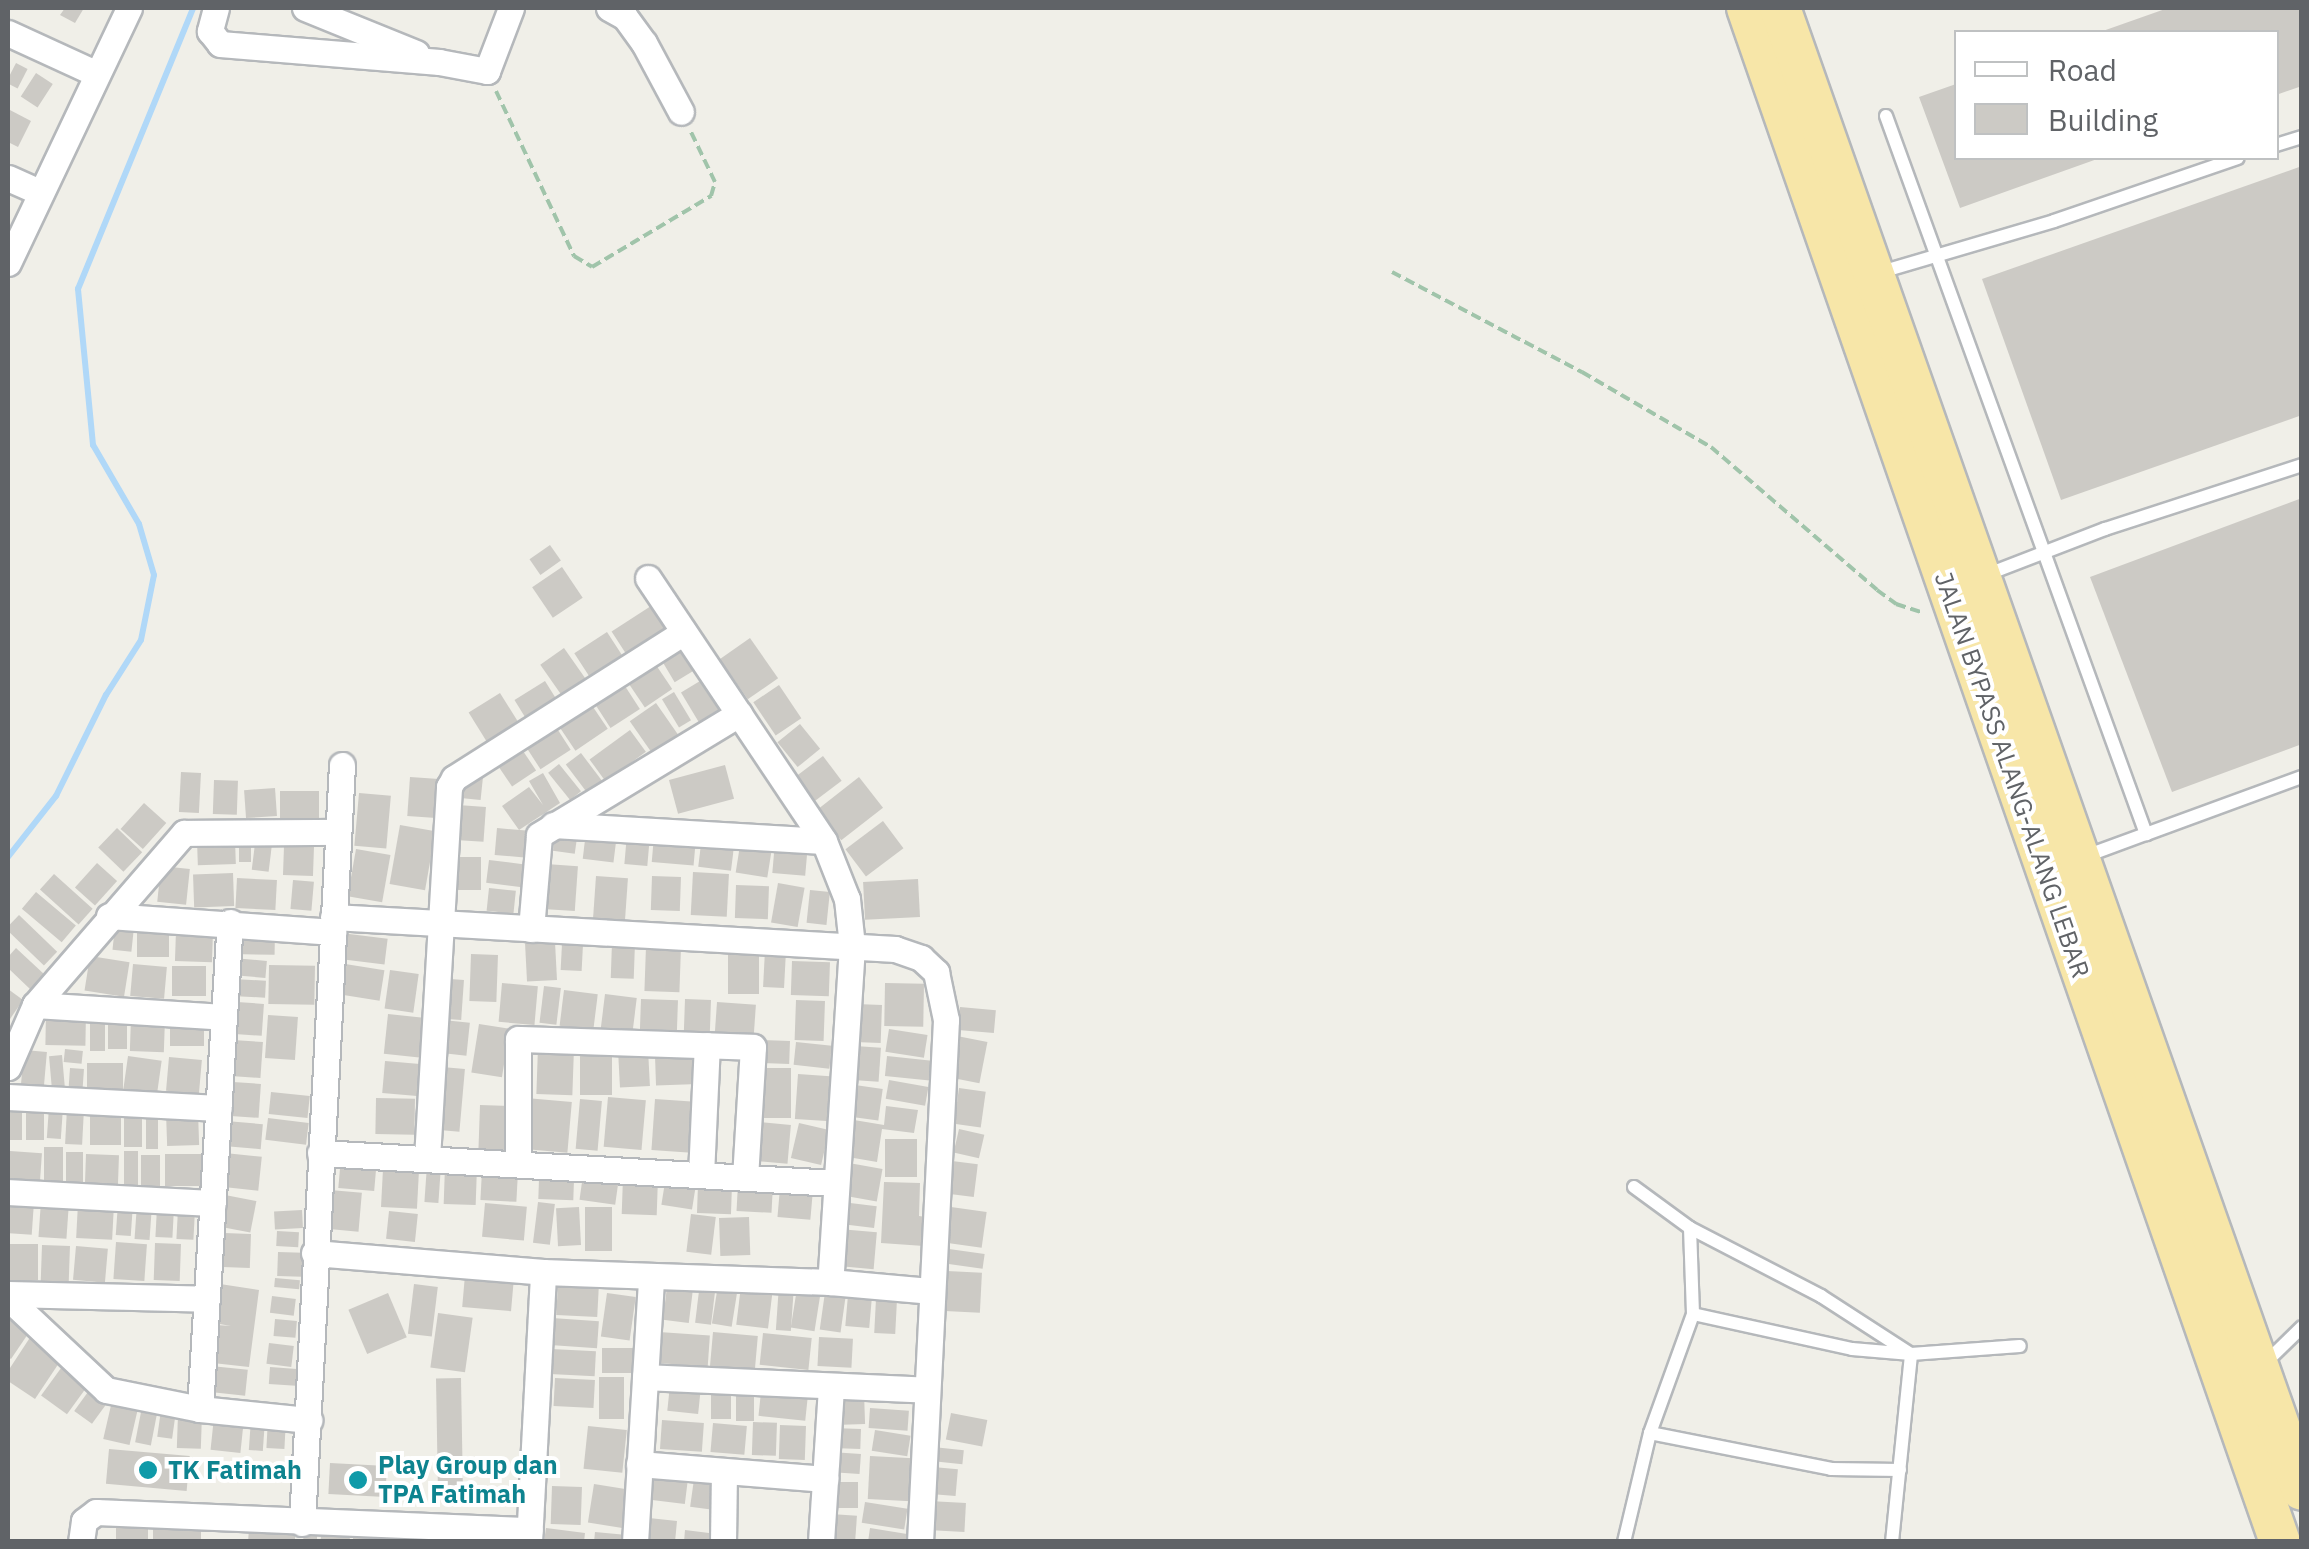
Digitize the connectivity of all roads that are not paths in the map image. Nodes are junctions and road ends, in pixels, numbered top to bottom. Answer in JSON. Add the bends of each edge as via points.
{"nodes":[{"id":1,"x":129,"y":8,"type":"edge"},
{"id":2,"x":216,"y":8,"type":"edge"},
{"id":3,"x":305,"y":8,"type":"edge"},
{"id":4,"x":511,"y":8,"type":"edge"},
{"id":5,"x":609,"y":8,"type":"edge"},
{"id":6,"x":1747,"y":8,"type":"edge"},
{"id":7,"x":1780,"y":8,"type":"edge"},
{"id":8,"x":8,"y":33,"type":"edge"},
{"id":9,"x":439,"y":62,"type":"junction"},
{"id":10,"x":98,"y":74,"type":"junction"},
{"id":11,"x":681,"y":112,"type":"road end"},
{"id":12,"x":1886,"y":116,"type":"dead end"},
{"id":13,"x":2232,"y":160,"type":"edge"},
{"id":14,"x":8,"y":178,"type":"edge"},
{"id":15,"x":41,"y":193,"type":"junction"},
{"id":16,"x":1939,"y":254,"type":"junction"},
{"id":17,"x":8,"y":263,"type":"edge"},
{"id":18,"x":1874,"y":274,"type":"junction"},
{"id":19,"x":2302,"y":465,"type":"edge"},
{"id":20,"x":2042,"y":552,"type":"junction"},
{"id":21,"x":648,"y":578,"type":"dead end"},
{"id":22,"x":1962,"y":596,"type":"junction"},
{"id":23,"x":684,"y":632,"type":"junction"},
{"id":24,"x":739,"y":714,"type":"junction"},
{"id":25,"x":342,"y":764,"type":"dead end"},
{"id":26,"x":2302,"y":777,"type":"edge"},
{"id":27,"x":554,"y":825,"type":"junction"},
{"id":28,"x":338,"y":832,"type":"junction"},
{"id":29,"x":2146,"y":834,"type":"junction"},
{"id":30,"x":824,"y":841,"type":"junction"},
{"id":31,"x":2079,"y":858,"type":"junction"},
{"id":32,"x":109,"y":916,"type":"junction"},
{"id":33,"x":230,"y":922,"type":"junction"},
{"id":34,"x":442,"y":923,"type":"junction"},
{"id":35,"x":333,"y":925,"type":"junction"},
{"id":36,"x":531,"y":928,"type":"junction"},
{"id":37,"x":852,"y":946,"type":"junction"},
{"id":38,"x":35,"y":1005,"type":"junction"},
{"id":39,"x":224,"y":1017,"type":"junction"},
{"id":40,"x":707,"y":1044,"type":"junction"},
{"id":41,"x":8,"y":1067,"type":"edge"},
{"id":42,"x":8,"y":1097,"type":"edge"},
{"id":43,"x":219,"y":1108,"type":"junction"},
{"id":44,"x":320,"y":1153,"type":"junction"},
{"id":45,"x":427,"y":1158,"type":"junction"},
{"id":46,"x":518,"y":1162,"type":"junction"},
{"id":47,"x":701,"y":1175,"type":"junction"},
{"id":48,"x":746,"y":1176,"type":"junction"},
{"id":49,"x":834,"y":1184,"type":"junction"},
{"id":50,"x":1634,"y":1187,"type":"dead end"},
{"id":51,"x":8,"y":1192,"type":"edge"},
{"id":52,"x":213,"y":1202,"type":"junction"},
{"id":53,"x":1690,"y":1228,"type":"junction"},
{"id":54,"x":314,"y":1252,"type":"junction"},
{"id":55,"x":543,"y":1272,"type":"junction"},
{"id":56,"x":651,"y":1277,"type":"junction"},
{"id":57,"x":830,"y":1282,"type":"junction"},
{"id":58,"x":930,"y":1291,"type":"junction"},
{"id":59,"x":8,"y":1296,"type":"edge"},
{"id":60,"x":207,"y":1299,"type":"junction"},
{"id":61,"x":1694,"y":1314,"type":"junction"},
{"id":62,"x":2302,"y":1327,"type":"edge"},
{"id":63,"x":2020,"y":1346,"type":"dead end"},
{"id":64,"x":1911,"y":1354,"type":"junction"},
{"id":65,"x":2259,"y":1369,"type":"junction"},
{"id":66,"x":645,"y":1377,"type":"junction"},
{"id":67,"x":831,"y":1386,"type":"junction"},
{"id":68,"x":926,"y":1390,"type":"junction"},
{"id":69,"x":200,"y":1409,"type":"junction"},
{"id":70,"x":309,"y":1420,"type":"junction"},
{"id":71,"x":1650,"y":1433,"type":"junction"},
{"id":72,"x":639,"y":1464,"type":"junction"},
{"id":73,"x":1900,"y":1470,"type":"junction"},
{"id":74,"x":724,"y":1472,"type":"junction"},
{"id":75,"x":825,"y":1479,"type":"junction"},
{"id":76,"x":2302,"y":1490,"type":"edge"},
{"id":77,"x":302,"y":1523,"type":"junction"},
{"id":78,"x":422,"y":1533,"type":"edge"},
{"id":79,"x":530,"y":1536,"type":"edge"},
{"id":80,"x":81,"y":1542,"type":"edge"},
{"id":81,"x":635,"y":1542,"type":"edge"},
{"id":82,"x":723,"y":1542,"type":"edge"},
{"id":83,"x":821,"y":1542,"type":"edge"},
{"id":84,"x":920,"y":1542,"type":"edge"},
{"id":85,"x":1624,"y":1542,"type":"edge"},
{"id":86,"x":1892,"y":1542,"type":"edge"},
{"id":87,"x":2280,"y":1542,"type":"edge"}],
"edges":[{"from":1,"to":10,"type":"street"},
{"from":2,"to":9,"type":"street","via":[[210,30],[220,44]]},
{"from":3,"to":9,"type":"street"},
{"from":4,"to":9,"type":"street","via":[[487,71]]},
{"from":5,"to":11,"type":"street","via":[[644,43]]},
{"from":6,"to":22,"type":"highway","name":"JALAN BYPASS ALANG-ALANG LEBAR"},
{"from":7,"to":18,"type":"highway","name":"JALAN BYPASS ALANG-ALANG LEBAR"},
{"from":8,"to":10,"type":"street"},
{"from":10,"to":15,"type":"street"},
{"from":12,"to":16,"type":"lane"},
{"from":13,"to":16,"type":"lane"},
{"from":14,"to":15,"type":"street"},
{"from":15,"to":17,"type":"street"},
{"from":16,"to":18,"type":"lane"},
{"from":16,"to":20,"type":"lane"},
{"from":18,"to":22,"type":"highway","name":"JALAN BYPASS ALANG-ALANG LEBAR"},
{"from":19,"to":20,"type":"lane"},
{"from":20,"to":22,"type":"lane"},
{"from":20,"to":29,"type":"lane"},
{"from":21,"to":23,"type":"street"},
{"from":22,"to":31,"type":"highway","name":"JALAN BYPASS ALANG-ALANG LEBAR"},
{"from":22,"to":87,"type":"highway","name":"JALAN BYPASS ALANG-ALANG LEBAR"},
{"from":23,"to":24,"type":"street"},
{"from":23,"to":34,"type":"street","via":[[454,778]]},
{"from":24,"to":27,"type":"street"},
{"from":24,"to":30,"type":"street"},
{"from":25,"to":28,"type":"street"},
{"from":26,"to":29,"type":"lane"},
{"from":27,"to":30,"type":"street"},
{"from":27,"to":36,"type":"street","via":[[539,835]]},
{"from":28,"to":32,"type":"street","via":[[192,830]]},
{"from":28,"to":35,"type":"street"},
{"from":29,"to":31,"type":"lane"},
{"from":30,"to":37,"type":"street","via":[[848,899]]},
{"from":31,"to":65,"type":"highway","name":"JALAN BYPASS ALANG-ALANG LEBAR"},
{"from":32,"to":33,"type":"street"},
{"from":32,"to":38,"type":"street"},
{"from":33,"to":35,"type":"street"},
{"from":33,"to":39,"type":"street"},
{"from":34,"to":35,"type":"street"},
{"from":34,"to":36,"type":"street"},
{"from":34,"to":45,"type":"street"},
{"from":35,"to":44,"type":"street"},
{"from":36,"to":37,"type":"street"},
{"from":37,"to":49,"type":"street"},
{"from":37,"to":58,"type":"street","via":[[922,958],[942,991],[946,1020]]},
{"from":38,"to":39,"type":"street"},
{"from":38,"to":41,"type":"street"},
{"from":39,"to":43,"type":"street"},
{"from":40,"to":46,"type":"street","via":[[518,1039]]},
{"from":40,"to":47,"type":"street"},
{"from":40,"to":48,"type":"street","via":[[752,1047]]},
{"from":42,"to":43,"type":"street"},
{"from":43,"to":52,"type":"street"},
{"from":44,"to":45,"type":"street"},
{"from":44,"to":54,"type":"street"},
{"from":45,"to":46,"type":"street"},
{"from":46,"to":47,"type":"street"},
{"from":47,"to":48,"type":"street"},
{"from":48,"to":49,"type":"street"},
{"from":49,"to":57,"type":"street"},
{"from":50,"to":53,"type":"lane"},
{"from":51,"to":52,"type":"street"},
{"from":52,"to":60,"type":"street"},
{"from":53,"to":61,"type":"lane"},
{"from":53,"to":64,"type":"lane","via":[[1821,1296]]},
{"from":54,"to":55,"type":"street"},
{"from":54,"to":70,"type":"street"},
{"from":55,"to":56,"type":"street"},
{"from":55,"to":79,"type":"street"},
{"from":56,"to":57,"type":"street"},
{"from":56,"to":66,"type":"street"},
{"from":57,"to":58,"type":"street"},
{"from":58,"to":68,"type":"street"},
{"from":59,"to":60,"type":"street"},
{"from":59,"to":69,"type":"street","via":[[106,1390]]},
{"from":60,"to":69,"type":"street"},
{"from":61,"to":64,"type":"lane"},
{"from":61,"to":71,"type":"lane"},
{"from":62,"to":65,"type":"lane"},
{"from":63,"to":64,"type":"lane"},
{"from":64,"to":73,"type":"lane"},
{"from":65,"to":76,"type":"highway","name":"JALAN BYPASS ALANG-ALANG LEBAR"},
{"from":66,"to":67,"type":"street"},
{"from":66,"to":72,"type":"street"},
{"from":67,"to":68,"type":"street"},
{"from":67,"to":75,"type":"street"},
{"from":68,"to":84,"type":"street"},
{"from":69,"to":70,"type":"street"},
{"from":70,"to":77,"type":"street"},
{"from":71,"to":73,"type":"lane","via":[[1831,1469]]},
{"from":71,"to":85,"type":"lane"},
{"from":72,"to":74,"type":"street"},
{"from":72,"to":81,"type":"street"},
{"from":73,"to":86,"type":"lane"},
{"from":74,"to":75,"type":"street"},
{"from":74,"to":82,"type":"street"},
{"from":75,"to":83,"type":"street"},
{"from":77,"to":78,"type":"street"},
{"from":77,"to":80,"type":"street","via":[[96,1512],[84,1521]]},
{"from":78,"to":79,"type":"street"}]}
